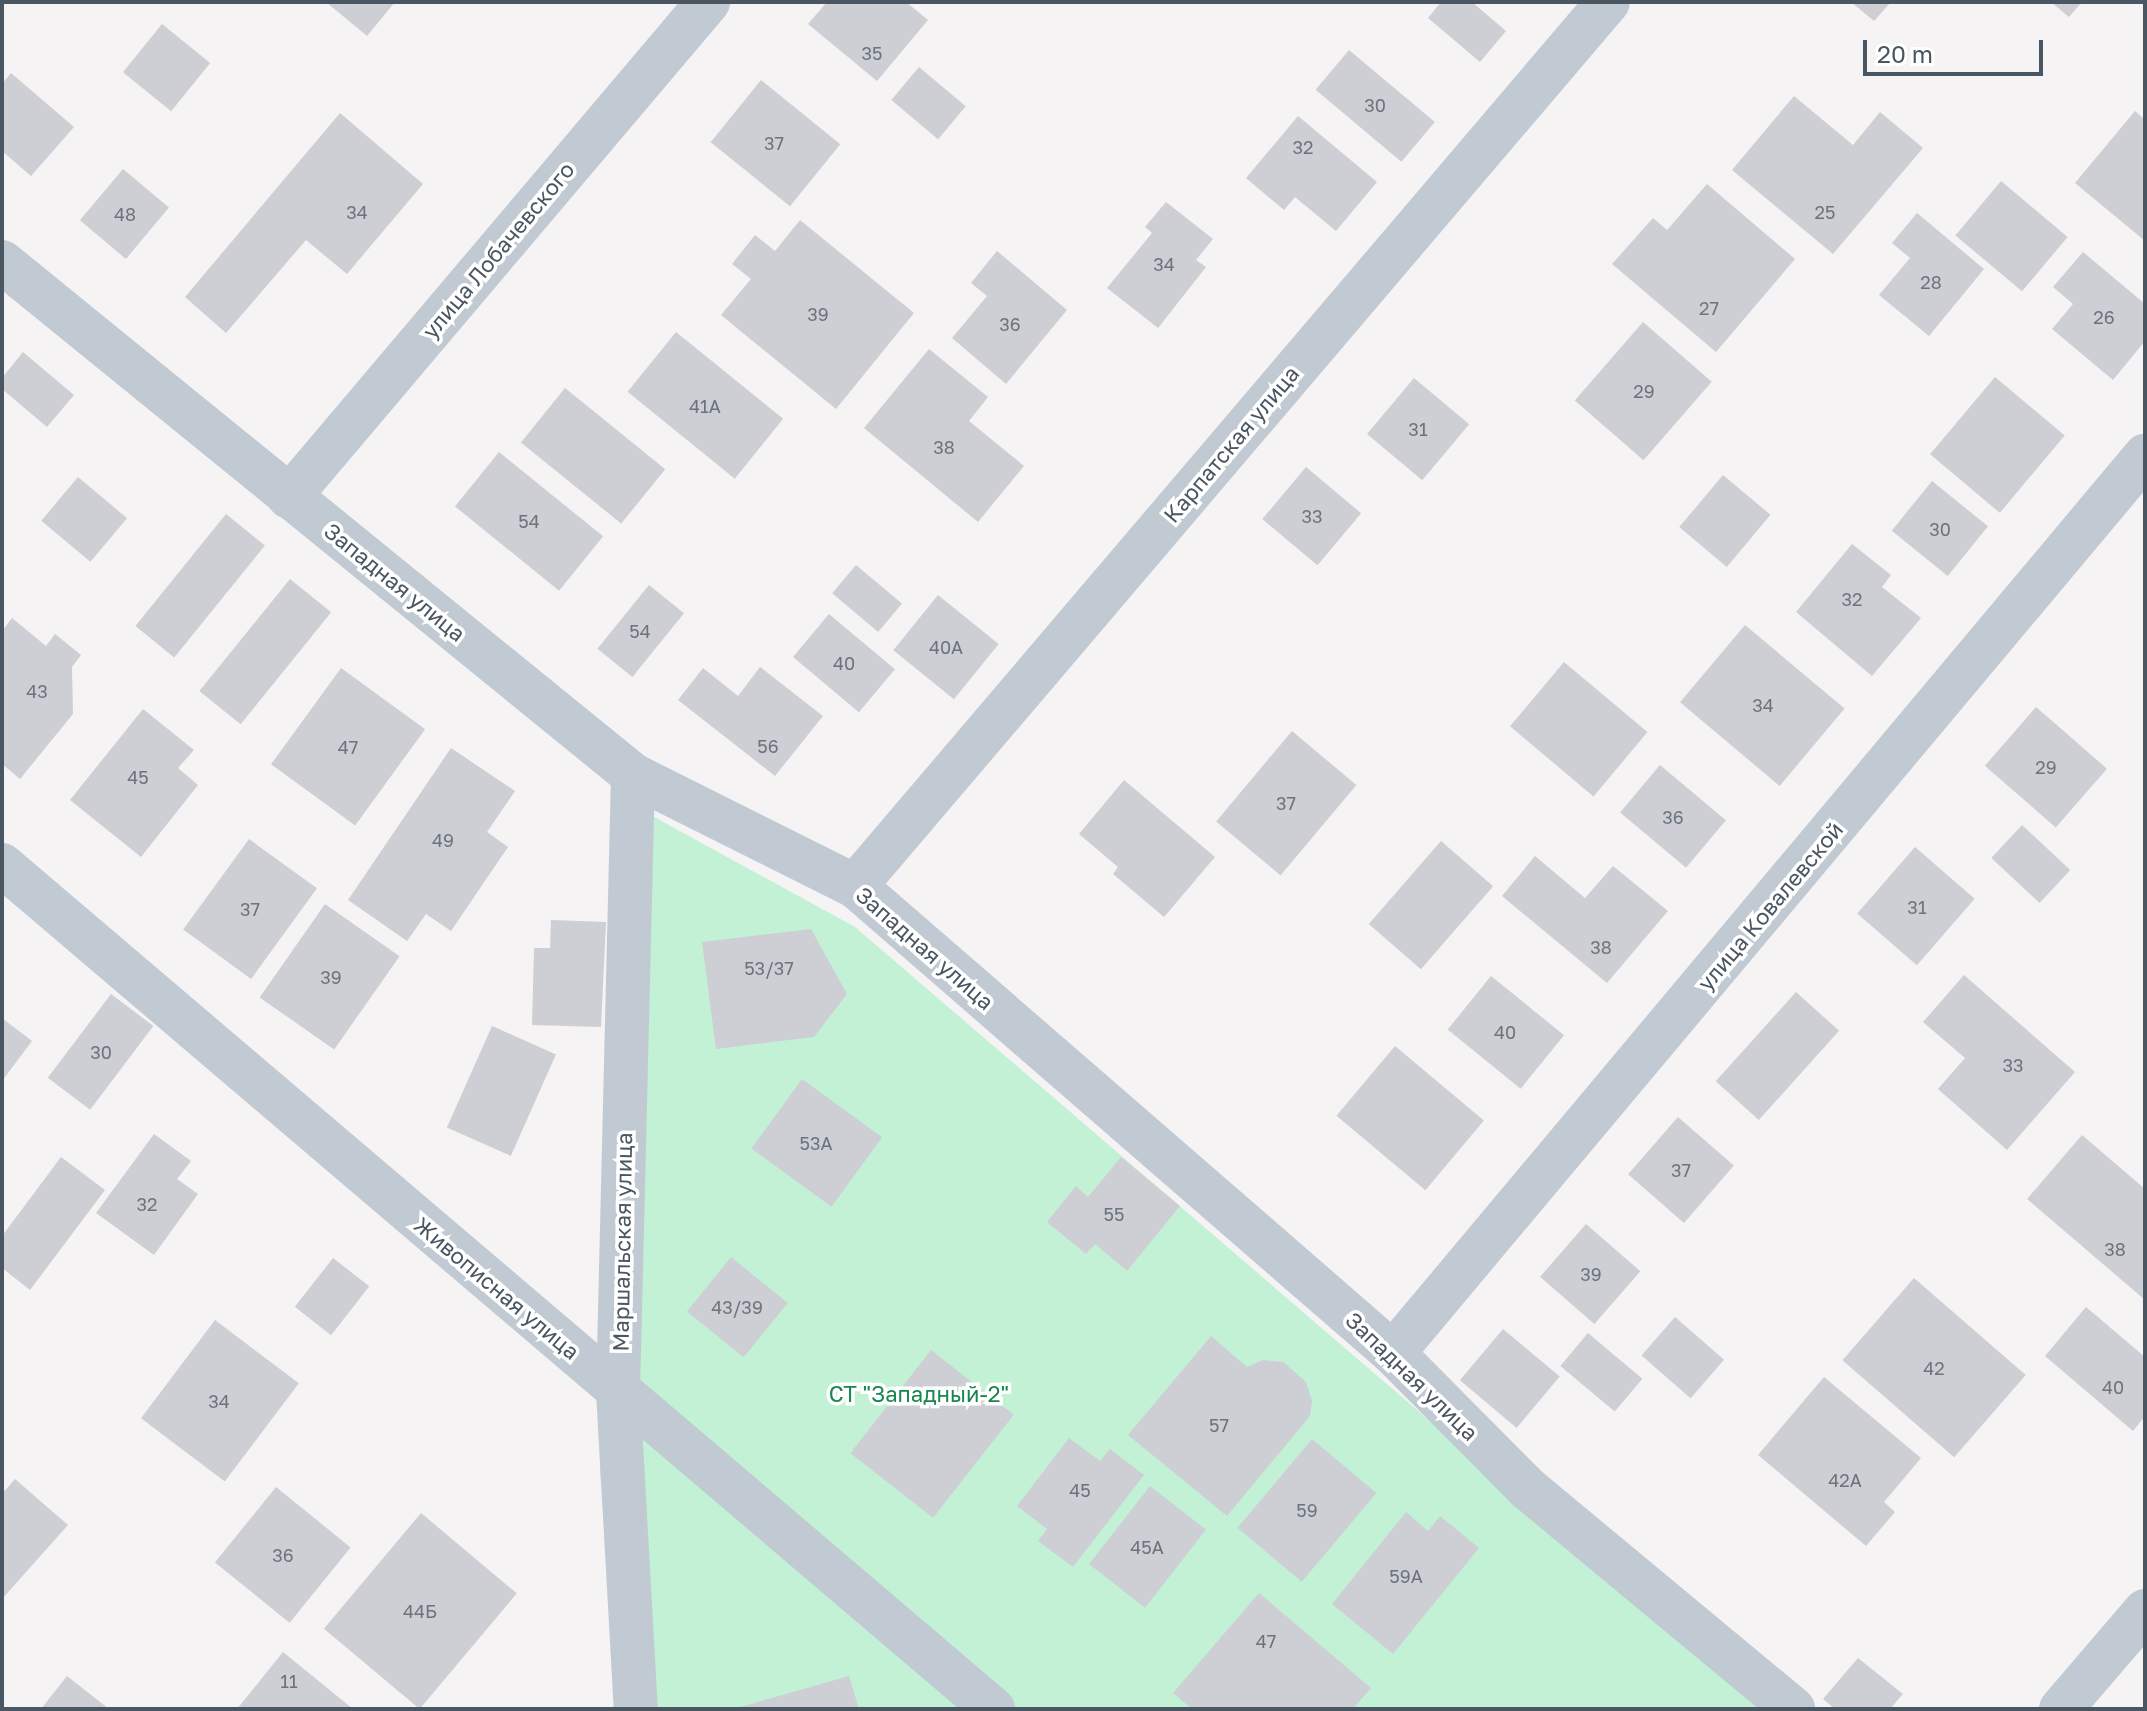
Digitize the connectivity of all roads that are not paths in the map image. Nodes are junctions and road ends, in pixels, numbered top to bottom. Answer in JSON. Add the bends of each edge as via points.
{"nodes":[{"id":1,"x":708,"y":2,"type":"edge"},
{"id":2,"x":1608,"y":2,"type":"edge"},
{"id":3,"x":2,"y":262,"type":"edge"},
{"id":4,"x":2145,"y":456,"type":"edge"},
{"id":5,"x":289,"y":497,"type":"junction"},
{"id":6,"x":633,"y":775,"type":"junction"},
{"id":7,"x":2,"y":865,"type":"edge"},
{"id":8,"x":855,"y":886,"type":"junction"},
{"id":9,"x":1393,"y":1353,"type":"junction"},
{"id":10,"x":618,"y":1391,"type":"junction"},
{"id":11,"x":2145,"y":1611,"type":"edge"},
{"id":12,"x":636,"y":1709,"type":"edge"},
{"id":13,"x":993,"y":1709,"type":"edge"},
{"id":14,"x":1793,"y":1709,"type":"edge"},
{"id":15,"x":2061,"y":1709,"type":"edge"}],
"edges":[{"from":1,"to":5,"type":"street","name":"улица Лобачевского"},
{"from":2,"to":8,"type":"street","name":"Карпатская улица"},
{"from":3,"to":5,"type":"street","name":"Западная улица"},
{"from":4,"to":9,"type":"street","name":"улица Ковалевской"},
{"from":5,"to":6,"type":"street","name":"Западная улица"},
{"from":6,"to":8,"type":"street","name":"Западная улица"},
{"from":6,"to":10,"type":"street","name":"Маршальская улица"},
{"from":7,"to":10,"type":"street","name":"Живописная улица"},
{"from":8,"to":9,"type":"street","name":"Западная улица"},
{"from":9,"to":14,"type":"street","name":"Западная улица","via":[[1527,1488]]},
{"from":10,"to":12,"type":"street","name":"Маршальская улица"},
{"from":10,"to":13,"type":"street","name":"Живописная улица"},
{"from":11,"to":15,"type":"street"}]}
